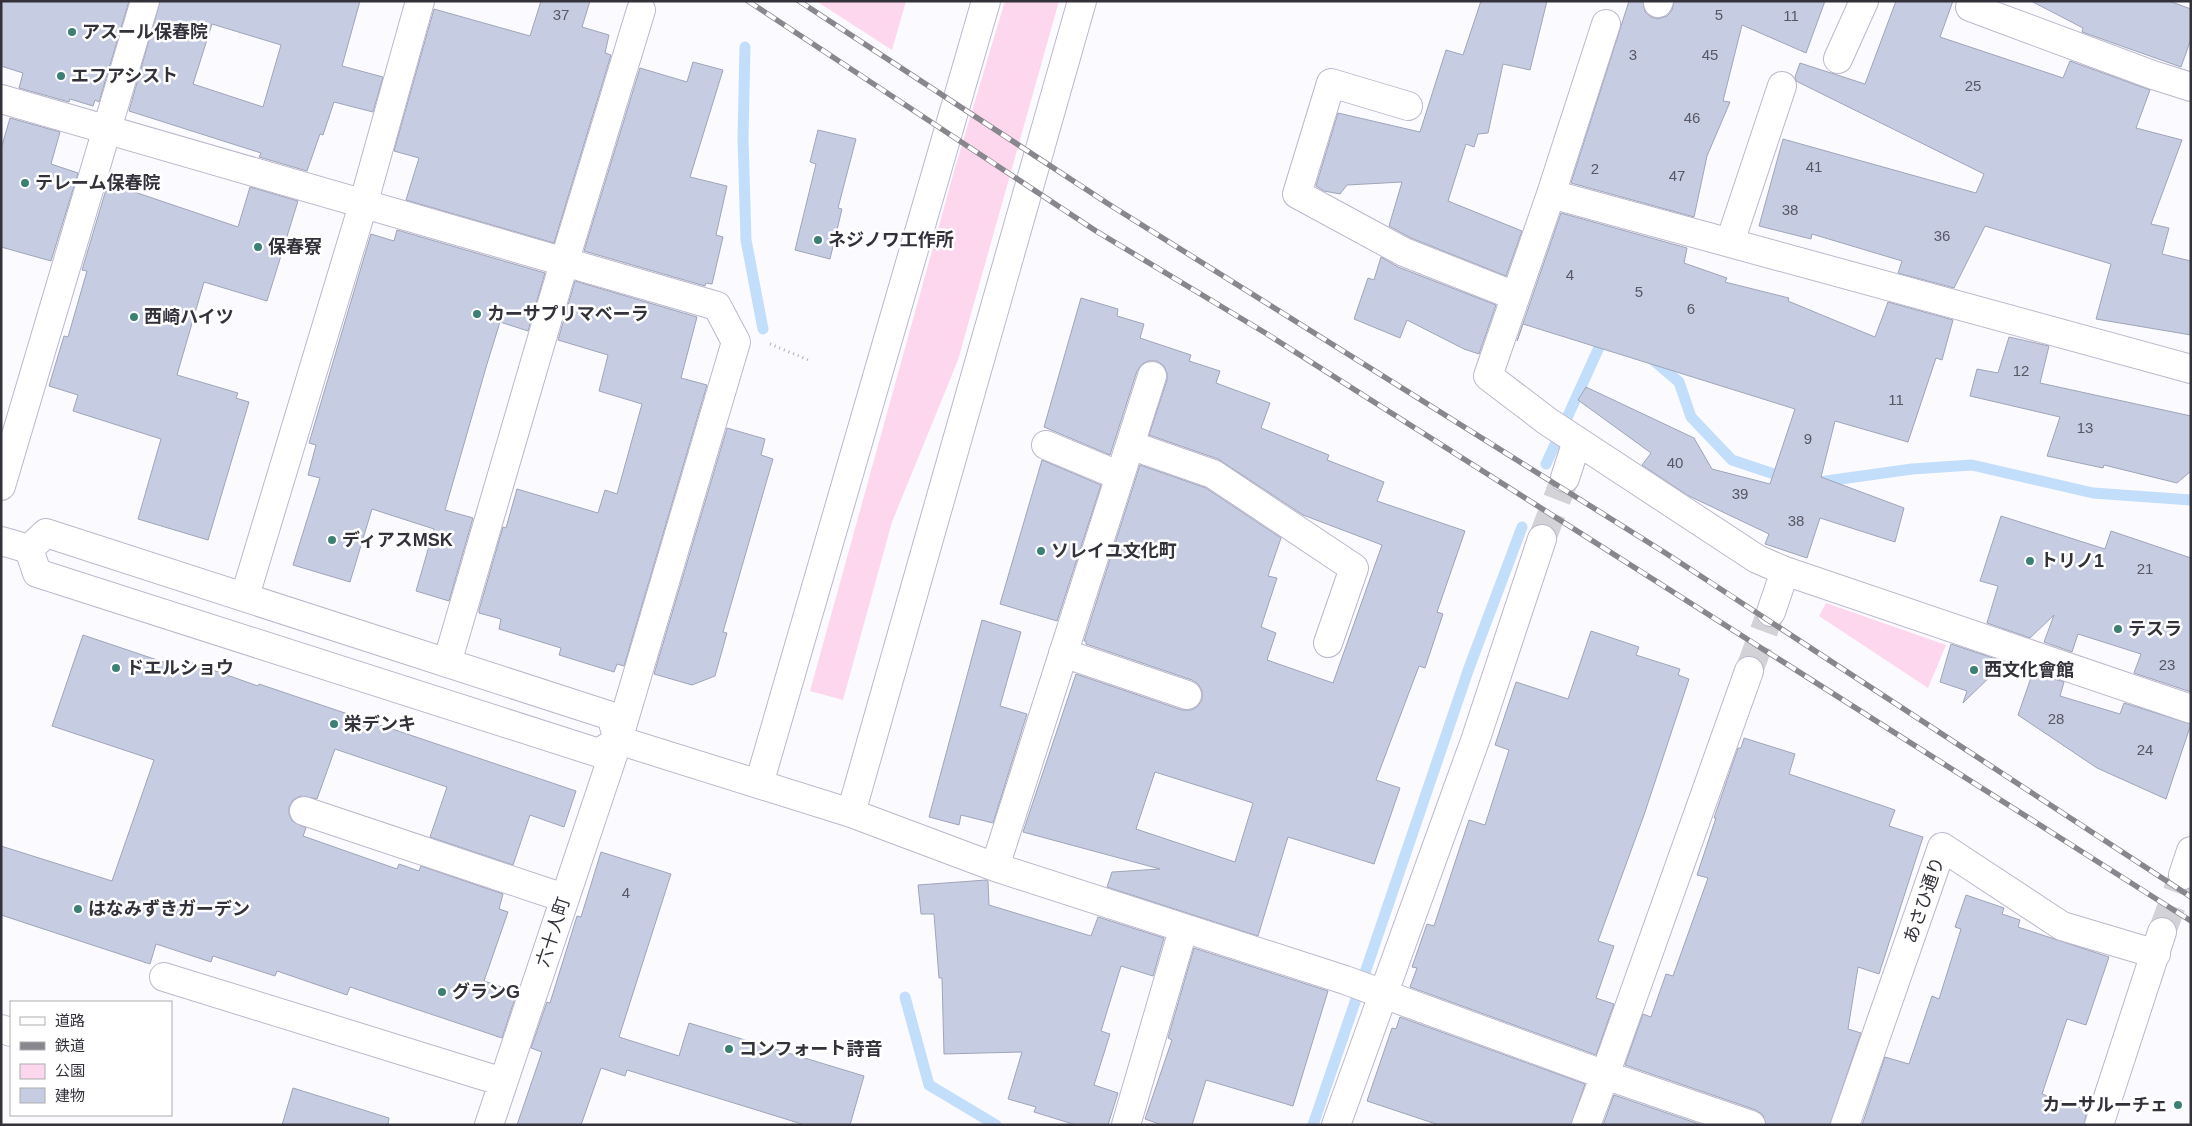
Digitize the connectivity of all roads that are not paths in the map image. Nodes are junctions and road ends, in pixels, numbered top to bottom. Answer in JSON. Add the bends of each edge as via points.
{"nodes":[{"id":1,"x":145,"y":1,"type":"edge"},
{"id":2,"x":420,"y":1,"type":"edge"},
{"id":3,"x":986,"y":1,"type":"edge"},
{"id":4,"x":1082,"y":1,"type":"edge"},
{"id":5,"x":1864,"y":1,"type":"edge"},
{"id":6,"x":1970,"y":8,"type":"dead end"},
{"id":7,"x":641,"y":10,"type":"dead end"},
{"id":8,"x":1606,"y":24,"type":"dead end"},
{"id":9,"x":1838,"y":59,"type":"dead end"},
{"id":10,"x":1782,"y":86,"type":"dead end"},
{"id":11,"x":2191,"y":87,"type":"edge"},
{"id":12,"x":1,"y":99,"type":"edge"},
{"id":13,"x":1408,"y":106,"type":"dead end"},
{"id":14,"x":108,"y":130,"type":"junction"},
{"id":15,"x":1552,"y":194,"type":"junction"},
{"id":16,"x":363,"y":205,"type":"junction"},
{"id":17,"x":1730,"y":242,"type":"junction"},
{"id":18,"x":564,"y":263,"type":"junction"},
{"id":19,"x":1515,"y":296,"type":"junction"},
{"id":20,"x":2191,"y":369,"type":"edge"},
{"id":21,"x":1152,"y":376,"type":"dead end"},
{"id":22,"x":1573,"y":438,"type":"junction"},
{"id":23,"x":1046,"y":445,"type":"dead end"},
{"id":24,"x":1130,"y":445,"type":"junction"},
{"id":25,"x":1120,"y":476,"type":"junction"},
{"id":26,"x":1565,"y":478,"type":"tunnel mouth"},
{"id":27,"x":1,"y":486,"type":"edge"},
{"id":28,"x":1542,"y":539,"type":"tunnel mouth"},
{"id":29,"x":1,"y":541,"type":"edge"},
{"id":30,"x":28,"y":549,"type":"junction"},
{"id":31,"x":1785,"y":571,"type":"junction"},
{"id":32,"x":245,"y":596,"type":"junction"},
{"id":33,"x":1771,"y":612,"type":"tunnel mouth"},
{"id":34,"x":1328,"y":643,"type":"dead end"},
{"id":35,"x":1063,"y":653,"type":"junction"},
{"id":36,"x":447,"y":663,"type":"junction"},
{"id":37,"x":1749,"y":671,"type":"tunnel mouth"},
{"id":38,"x":1187,"y":695,"type":"dead end"},
{"id":39,"x":2191,"y":710,"type":"edge"},
{"id":40,"x":618,"y":740,"type":"junction"},
{"id":41,"x":760,"y":784,"type":"junction"},
{"id":42,"x":304,"y":811,"type":"dead end"},
{"id":43,"x":851,"y":813,"type":"junction"},
{"id":44,"x":995,"y":867,"type":"junction"},
{"id":45,"x":564,"y":898,"type":"junction"},
{"id":46,"x":1183,"y":930,"type":"junction"},
{"id":47,"x":164,"y":977,"type":"dead end"},
{"id":48,"x":1380,"y":992,"type":"junction"},
{"id":49,"x":1606,"y":1075,"type":"junction"},
{"id":50,"x":503,"y":1082,"type":"junction"},
{"id":51,"x":489,"y":1125,"type":"edge"},
{"id":52,"x":1126,"y":1125,"type":"edge"},
{"id":53,"x":1336,"y":1125,"type":"edge"},
{"id":54,"x":1586,"y":1125,"type":"edge"},
{"id":55,"x":1751,"y":1125,"type":"edge"},
{"id":56,"x":1845,"y":1125,"type":"edge"},
{"id":57,"x":2098,"y":1125,"type":"edge"}],
"edges":[{"from":1,"to":14,"type":"street"},
{"from":2,"to":16,"type":"street"},
{"from":3,"to":41,"type":"street"},
{"from":4,"to":43,"type":"street"},
{"from":5,"to":9,"type":"street"},
{"from":6,"to":11,"type":"street","via":[[2152,76]]},
{"from":7,"to":18,"type":"street"},
{"from":8,"to":15,"type":"street"},
{"from":10,"to":17,"type":"street"},
{"from":12,"to":14,"type":"street","name":"六十人町"},
{"from":13,"to":19,"type":"street","via":[[1331,83],[1297,194],[1404,252]]},
{"from":14,"to":16,"type":"street","name":"六十人町"},
{"from":14,"to":27,"type":"street"},
{"from":15,"to":17,"type":"street"},
{"from":15,"to":19,"type":"street"},
{"from":16,"to":18,"type":"street","name":"六十人町"},
{"from":16,"to":32,"type":"street"},
{"from":17,"to":20,"type":"street"},
{"from":18,"to":36,"type":"street"},
{"from":18,"to":40,"type":"street","name":"六十人町","via":[[717,306],[736,342]]},
{"from":19,"to":22,"type":"street","via":[[1488,376]]},
{"from":21,"to":24,"type":"street"},
{"from":22,"to":26,"type":"street"},
{"from":22,"to":31,"type":"street","via":[[1757,558]]},
{"from":23,"to":25,"type":"street"},
{"from":24,"to":25,"type":"street"},
{"from":24,"to":34,"type":"street","via":[[1213,474],[1354,568]]},
{"from":25,"to":35,"type":"street"},
{"from":28,"to":48,"type":"street","via":[[1476,738]]},
{"from":29,"to":30,"type":"street"},
{"from":30,"to":32,"type":"street","via":[[46,533]]},
{"from":30,"to":40,"type":"street","via":[[37,573],[46,576],[599,753]]},
{"from":31,"to":33,"type":"street"},
{"from":31,"to":39,"type":"street"},
{"from":32,"to":36,"type":"street"},
{"from":35,"to":38,"type":"street"},
{"from":35,"to":44,"type":"street"},
{"from":36,"to":40,"type":"street","via":[[611,716]]},
{"from":37,"to":49,"type":"street"},
{"from":40,"to":41,"type":"street"},
{"from":40,"to":45,"type":"street","name":"六十人町"},
{"from":41,"to":43,"type":"street"},
{"from":42,"to":45,"type":"street"},
{"from":43,"to":44,"type":"street"},
{"from":44,"to":46,"type":"street"},
{"from":45,"to":50,"type":"street","name":"六十人町"},
{"from":46,"to":48,"type":"street"},
{"from":46,"to":52,"type":"street"},
{"from":47,"to":50,"type":"street"},
{"from":48,"to":49,"type":"street"},
{"from":48,"to":53,"type":"street"},
{"from":49,"to":54,"type":"street"},
{"from":49,"to":55,"type":"street"},
{"from":50,"to":51,"type":"street","name":"六十人町"},
{"from":56,"to":57,"type":"street","name":"あさひ通り","via":[[1942,847],[2062,926],[2159,943]]}]}
